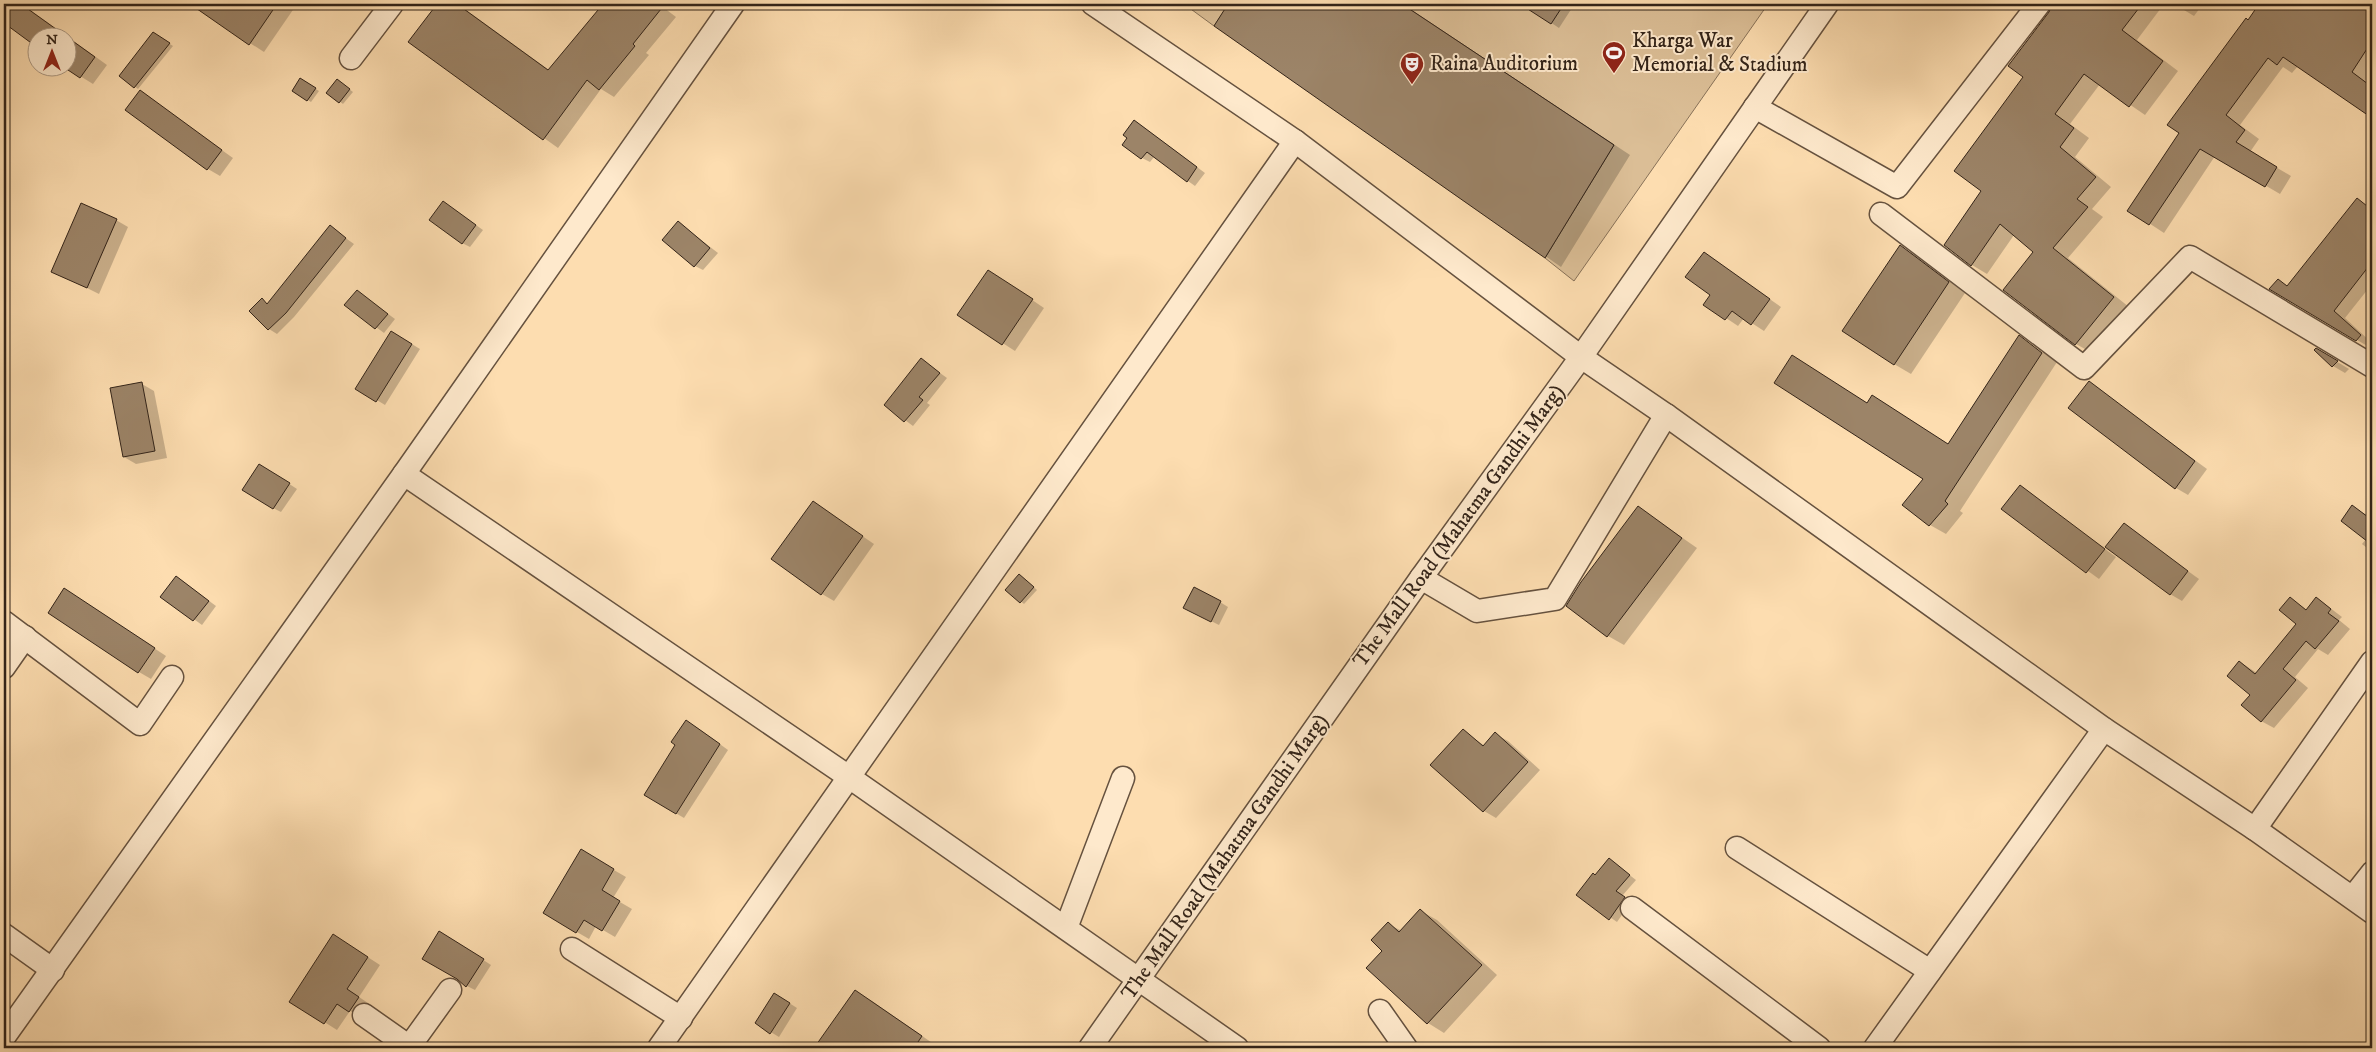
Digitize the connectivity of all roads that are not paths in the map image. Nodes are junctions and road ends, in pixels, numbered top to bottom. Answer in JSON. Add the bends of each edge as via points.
{"nodes":[{"id":1,"x":392,"y":4,"type":"edge"},
{"id":2,"x":733,"y":4,"type":"edge"},
{"id":3,"x":1093,"y":4,"type":"edge"},
{"id":4,"x":1827,"y":4,"type":"edge"},
{"id":5,"x":2039,"y":4,"type":"edge"},
{"id":6,"x":351,"y":58,"type":"dead end"},
{"id":7,"x":1755,"y":107,"type":"junction"},
{"id":8,"x":1295,"y":141,"type":"junction"},
{"id":9,"x":1881,"y":214,"type":"dead end"},
{"id":10,"x":1581,"y":357,"type":"junction"},
{"id":11,"x":2372,"y":366,"type":"edge"},
{"id":12,"x":1666,"y":415,"type":"junction"},
{"id":13,"x":404,"y":474,"type":"junction"},
{"id":14,"x":1421,"y":578,"type":"junction"},
{"id":15,"x":4,"y":622,"type":"edge"},
{"id":16,"x":25,"y":637,"type":"junction"},
{"id":17,"x":2372,"y":662,"type":"edge"},
{"id":18,"x":4,"y":666,"type":"edge"},
{"id":19,"x":172,"y":677,"type":"dead end"},
{"id":20,"x":2104,"y":729,"type":"junction"},
{"id":21,"x":849,"y":777,"type":"junction"},
{"id":22,"x":1123,"y":778,"type":"dead end"},
{"id":23,"x":2255,"y":829,"type":"junction"},
{"id":24,"x":1737,"y":848,"type":"dead end"},
{"id":25,"x":2372,"y":873,"type":"edge"},
{"id":26,"x":2353,"y":897,"type":"junction"},
{"id":27,"x":1632,"y":908,"type":"dead end"},
{"id":28,"x":2372,"y":912,"type":"edge"},
{"id":29,"x":1066,"y":928,"type":"junction"},
{"id":30,"x":4,"y":935,"type":"edge"},
{"id":31,"x":572,"y":949,"type":"dead end"},
{"id":32,"x":52,"y":970,"type":"junction"},
{"id":33,"x":1930,"y":971,"type":"junction"},
{"id":34,"x":1139,"y":979,"type":"junction"},
{"id":35,"x":450,"y":990,"type":"dead end"},
{"id":36,"x":1380,"y":1011,"type":"dead end"},
{"id":37,"x":364,"y":1015,"type":"dead end"},
{"id":38,"x":681,"y":1018,"type":"junction"},
{"id":39,"x":4,"y":1038,"type":"edge"},
{"id":40,"x":410,"y":1048,"type":"edge"},
{"id":41,"x":659,"y":1048,"type":"edge"},
{"id":42,"x":1090,"y":1048,"type":"edge"},
{"id":43,"x":1237,"y":1048,"type":"edge"},
{"id":44,"x":1406,"y":1048,"type":"edge"},
{"id":45,"x":1819,"y":1048,"type":"edge"},
{"id":46,"x":1875,"y":1048,"type":"edge"}],
"edges":[{"from":1,"to":6,"type":"street"},
{"from":2,"to":13,"type":"street"},
{"from":3,"to":8,"type":"street"},
{"from":4,"to":7,"type":"street","name":"The Mall Road (Mahatma Gandhi Marg)"},
{"from":5,"to":7,"type":"street","via":[[1897,187]]},
{"from":7,"to":10,"type":"street","name":"The Mall Road (Mahatma Gandhi Marg)"},
{"from":8,"to":10,"type":"street"},
{"from":8,"to":21,"type":"street"},
{"from":9,"to":11,"type":"street","via":[[2084,368],[2190,257]]},
{"from":10,"to":12,"type":"street"},
{"from":10,"to":14,"type":"street","name":"The Mall Road (Mahatma Gandhi Marg)"},
{"from":12,"to":14,"type":"street","via":[[1555,599],[1477,610]]},
{"from":12,"to":20,"type":"street"},
{"from":13,"to":21,"type":"street"},
{"from":13,"to":32,"type":"street"},
{"from":14,"to":34,"type":"street","name":"The Mall Road (Mahatma Gandhi Marg)"},
{"from":15,"to":16,"type":"street"},
{"from":16,"to":18,"type":"street"},
{"from":16,"to":19,"type":"street","via":[[140,724]]},
{"from":17,"to":23,"type":"street"},
{"from":20,"to":23,"type":"street"},
{"from":20,"to":33,"type":"street"},
{"from":21,"to":29,"type":"street"},
{"from":21,"to":38,"type":"street"},
{"from":22,"to":29,"type":"street"},
{"from":23,"to":26,"type":"street"},
{"from":24,"to":33,"type":"street"},
{"from":25,"to":26,"type":"street"},
{"from":26,"to":28,"type":"street"},
{"from":27,"to":45,"type":"street"},
{"from":29,"to":34,"type":"street"},
{"from":30,"to":32,"type":"street"},
{"from":31,"to":38,"type":"street"},
{"from":32,"to":39,"type":"street"},
{"from":33,"to":46,"type":"street"},
{"from":34,"to":42,"type":"street","name":"The Mall Road (Mahatma Gandhi Marg)"},
{"from":34,"to":43,"type":"street"},
{"from":35,"to":40,"type":"street"},
{"from":36,"to":44,"type":"street"},
{"from":37,"to":40,"type":"street"},
{"from":38,"to":41,"type":"street"}]}
